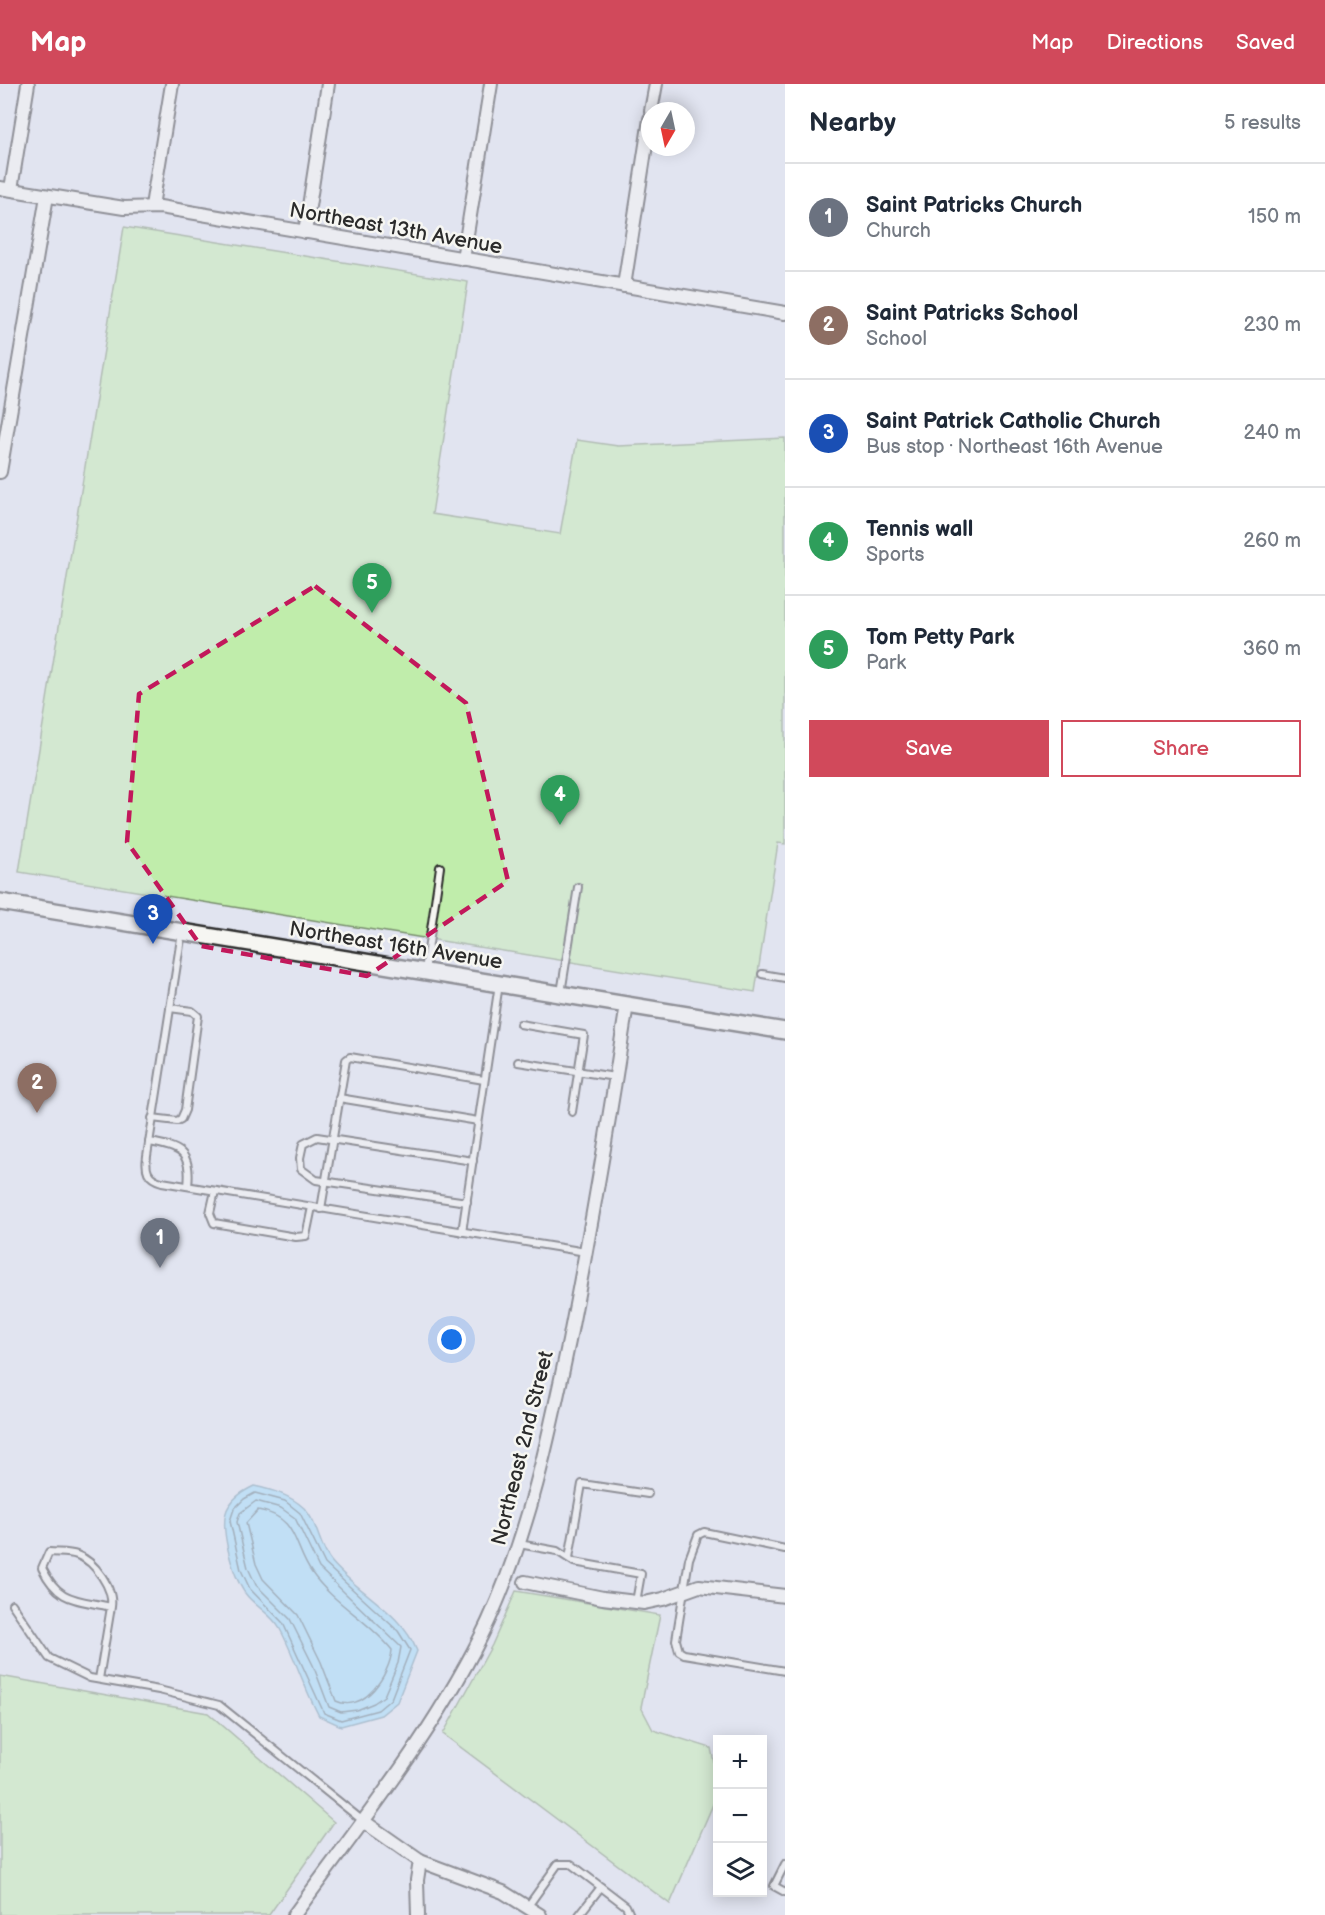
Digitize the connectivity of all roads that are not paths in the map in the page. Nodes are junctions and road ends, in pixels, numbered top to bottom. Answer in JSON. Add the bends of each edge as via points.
{"nodes":[{"id":1,"x":28,"y":84,"type":"edge"},
{"id":2,"x":172,"y":84,"type":"edge"},
{"id":3,"x":328,"y":84,"type":"edge"},
{"id":4,"x":491,"y":84,"type":"edge"},
{"id":5,"x":656,"y":84,"type":"edge"},
{"id":6,"x":653,"y":102,"type":"edge"},
{"id":7,"x":644,"y":156,"type":"edge"},
{"id":8,"x":6,"y":189,"type":"edge"},
{"id":9,"x":47,"y":196,"type":"junction"},
{"id":10,"x":152,"y":206,"type":"junction"},
{"id":11,"x":305,"y":232,"type":"junction"},
{"id":12,"x":463,"y":259,"type":"junction"},
{"id":13,"x":624,"y":286,"type":"junction"},
{"id":14,"x":785,"y":311,"type":"edge"},
{"id":15,"x":0,"y":472,"type":"edge"},
{"id":16,"x":441,"y":867,"type":"dead end"},
{"id":17,"x":578,"y":887,"type":"dead end"},
{"id":18,"x":0,"y":902,"type":"edge"},
{"id":19,"x":182,"y":932,"type":"junction"},
{"id":20,"x":425,"y":971,"type":"junction"},
{"id":21,"x":762,"y":974,"type":"dead end"},
{"id":22,"x":785,"y":978,"type":"edge"},
{"id":23,"x":499,"y":983,"type":"junction"},
{"id":24,"x":561,"y":993,"type":"junction"},
{"id":25,"x":627,"y":1004,"type":"junction"},
{"id":26,"x":170,"y":1008,"type":"junction"},
{"id":27,"x":520,"y":1024,"type":"dead end"},
{"id":28,"x":785,"y":1031,"type":"edge"},
{"id":29,"x":518,"y":1062,"type":"dead end"},
{"id":30,"x":579,"y":1071,"type":"junction"},
{"id":31,"x":616,"y":1077,"type":"junction"},
{"id":32,"x":484,"y":1080,"type":"junction"},
{"id":33,"x":339,"y":1098,"type":"junction"},
{"id":34,"x":572,"y":1112,"type":"dead end"},
{"id":35,"x":153,"y":1118,"type":"junction"},
{"id":36,"x":478,"y":1121,"type":"junction"},
{"id":37,"x":332,"y":1139,"type":"junction"},
{"id":38,"x":149,"y":1142,"type":"junction"},
{"id":39,"x":473,"y":1161,"type":"junction"},
{"id":40,"x":326,"y":1181,"type":"junction"},
{"id":41,"x":188,"y":1186,"type":"junction"},
{"id":42,"x":214,"y":1191,"type":"junction"},
{"id":43,"x":467,"y":1202,"type":"junction"},
{"id":44,"x":312,"y":1207,"type":"junction"},
{"id":45,"x":321,"y":1209,"type":"junction"},
{"id":46,"x":462,"y":1232,"type":"junction"},
{"id":47,"x":587,"y":1252,"type":"junction"},
{"id":48,"x":648,"y":1494,"type":"dead end"},
{"id":49,"x":519,"y":1544,"type":"junction"},
{"id":50,"x":785,"y":1549,"type":"edge"},
{"id":51,"x":569,"y":1558,"type":"junction"},
{"id":52,"x":525,"y":1582,"type":"dead end"},
{"id":53,"x":682,"y":1592,"type":"junction"},
{"id":54,"x":785,"y":1596,"type":"edge"},
{"id":55,"x":636,"y":1602,"type":"junction"},
{"id":56,"x":12,"y":1604,"type":"dead end"},
{"id":57,"x":111,"y":1607,"type":"junction"},
{"id":58,"x":785,"y":1671,"type":"edge"},
{"id":59,"x":99,"y":1679,"type":"junction"},
{"id":60,"x":363,"y":1821,"type":"junction"},
{"id":61,"x":420,"y":1861,"type":"junction"},
{"id":62,"x":785,"y":1864,"type":"edge"},
{"id":63,"x":601,"y":1887,"type":"junction"},
{"id":64,"x":785,"y":1892,"type":"edge"},
{"id":65,"x":528,"y":1906,"type":"junction"},
{"id":66,"x":294,"y":1915,"type":"edge"},
{"id":67,"x":418,"y":1915,"type":"edge"},
{"id":68,"x":540,"y":1915,"type":"edge"},
{"id":69,"x":579,"y":1915,"type":"edge"},
{"id":70,"x":630,"y":1915,"type":"edge"}],
"edges":[{"from":1,"to":8,"type":"street"},
{"from":2,"to":10,"type":"street"},
{"from":3,"to":11,"type":"street"},
{"from":4,"to":12,"type":"street"},
{"from":5,"to":6,"type":"street"},
{"from":7,"to":13,"type":"street"},
{"from":8,"to":9,"type":"street","name":"Northeast 13th Avenue"},
{"from":9,"to":10,"type":"street","name":"Northeast 13th Avenue","via":[[124,208]]},
{"from":9,"to":15,"type":"street"},
{"from":10,"to":11,"type":"street","name":"Northeast 13th Avenue"},
{"from":11,"to":12,"type":"street","name":"Northeast 13th Avenue"},
{"from":12,"to":13,"type":"street","name":"Northeast 13th Avenue"},
{"from":13,"to":14,"type":"street","name":"Northeast 13th Avenue"},
{"from":16,"to":20,"type":"lane"},
{"from":17,"to":24,"type":"lane"},
{"from":18,"to":19,"type":"street","name":"Northeast 16th Avenue"},
{"from":19,"to":20,"type":"street","name":"Northeast 16th Avenue"},
{"from":19,"to":26,"type":"lane"},
{"from":20,"to":23,"type":"street","name":"Northeast 16th Avenue"},
{"from":21,"to":22,"type":"lane"},
{"from":23,"to":24,"type":"street","name":"Northeast 16th Avenue"},
{"from":23,"to":32,"type":"lane"},
{"from":24,"to":25,"type":"street","name":"Northeast 16th Avenue"},
{"from":25,"to":28,"type":"street","name":"Northeast 16th Avenue"},
{"from":25,"to":31,"type":"street","name":"Northeast 2nd Street"},
{"from":26,"to":35,"type":"lane"},
{"from":26,"to":35,"type":"lane","via":[[192,1011],[198,1016],[185,1110],[177,1121]]},
{"from":27,"to":30,"type":"lane","via":[[584,1035]]},
{"from":29,"to":30,"type":"lane"},
{"from":30,"to":31,"type":"lane"},
{"from":30,"to":34,"type":"lane"},
{"from":31,"to":47,"type":"street","name":"Northeast 2nd Street"},
{"from":32,"to":33,"type":"lane","via":[[350,1057],[345,1064]]},
{"from":32,"to":36,"type":"lane"},
{"from":33,"to":36,"type":"lane"},
{"from":33,"to":37,"type":"lane"},
{"from":35,"to":38,"type":"lane"},
{"from":36,"to":39,"type":"lane"},
{"from":37,"to":39,"type":"lane"},
{"from":37,"to":40,"type":"lane"},
{"from":37,"to":40,"type":"lane","via":[[307,1140],[300,1158],[301,1170],[316,1180]]},
{"from":38,"to":41,"type":"lane","via":[[183,1154],[188,1166]]},
{"from":38,"to":41,"type":"lane","via":[[147,1173],[155,1180]]},
{"from":39,"to":43,"type":"lane"},
{"from":40,"to":43,"type":"lane"},
{"from":40,"to":45,"type":"lane"},
{"from":41,"to":42,"type":"lane"},
{"from":42,"to":44,"type":"lane"},
{"from":42,"to":44,"type":"lane","via":[[210,1213],[214,1223],[296,1237],[306,1236]]},
{"from":43,"to":46,"type":"lane"},
{"from":44,"to":45,"type":"lane"},
{"from":45,"to":46,"type":"lane"},
{"from":46,"to":47,"type":"lane"},
{"from":47,"to":49,"type":"street","name":"Northeast 2nd Street","via":[[548,1441]]},
{"from":48,"to":51,"type":"lane","via":[[582,1484]]},
{"from":49,"to":51,"type":"lane","via":[[557,1551]]},
{"from":49,"to":60,"type":"street","name":"Northeast 2nd Street","via":[[487,1623],[449,1695]]},
{"from":50,"to":53,"type":"lane","via":[[704,1532],[694,1543]]},
{"from":51,"to":55,"type":"lane","via":[[641,1574]]},
{"from":52,"to":55,"type":"street"},
{"from":53,"to":54,"type":"street","via":[[699,1586],[718,1586]]},
{"from":53,"to":55,"type":"street"},
{"from":53,"to":58,"type":"lane","via":[[676,1640],[679,1651]]},
{"from":56,"to":59,"type":"lane","via":[[49,1658]]},
{"from":57,"to":57,"type":"lane","via":[[112,1599],[100,1573],[78,1555],[49,1552],[42,1568],[51,1587],[68,1598]]},
{"from":57,"to":59,"type":"lane"},
{"from":59,"to":60,"type":"lane","via":[[219,1705]]},
{"from":60,"to":61,"type":"street"},
{"from":60,"to":66,"type":"street","name":"Northeast 2nd Street"},
{"from":61,"to":65,"type":"street"},
{"from":61,"to":67,"type":"street"},
{"from":62,"to":64,"type":"lane","via":[[774,1886]]},
{"from":63,"to":65,"type":"lane","via":[[571,1864],[558,1864]]},
{"from":63,"to":69,"type":"lane"},
{"from":63,"to":70,"type":"lane","via":[[626,1906]]},
{"from":65,"to":68,"type":"street"}]}
